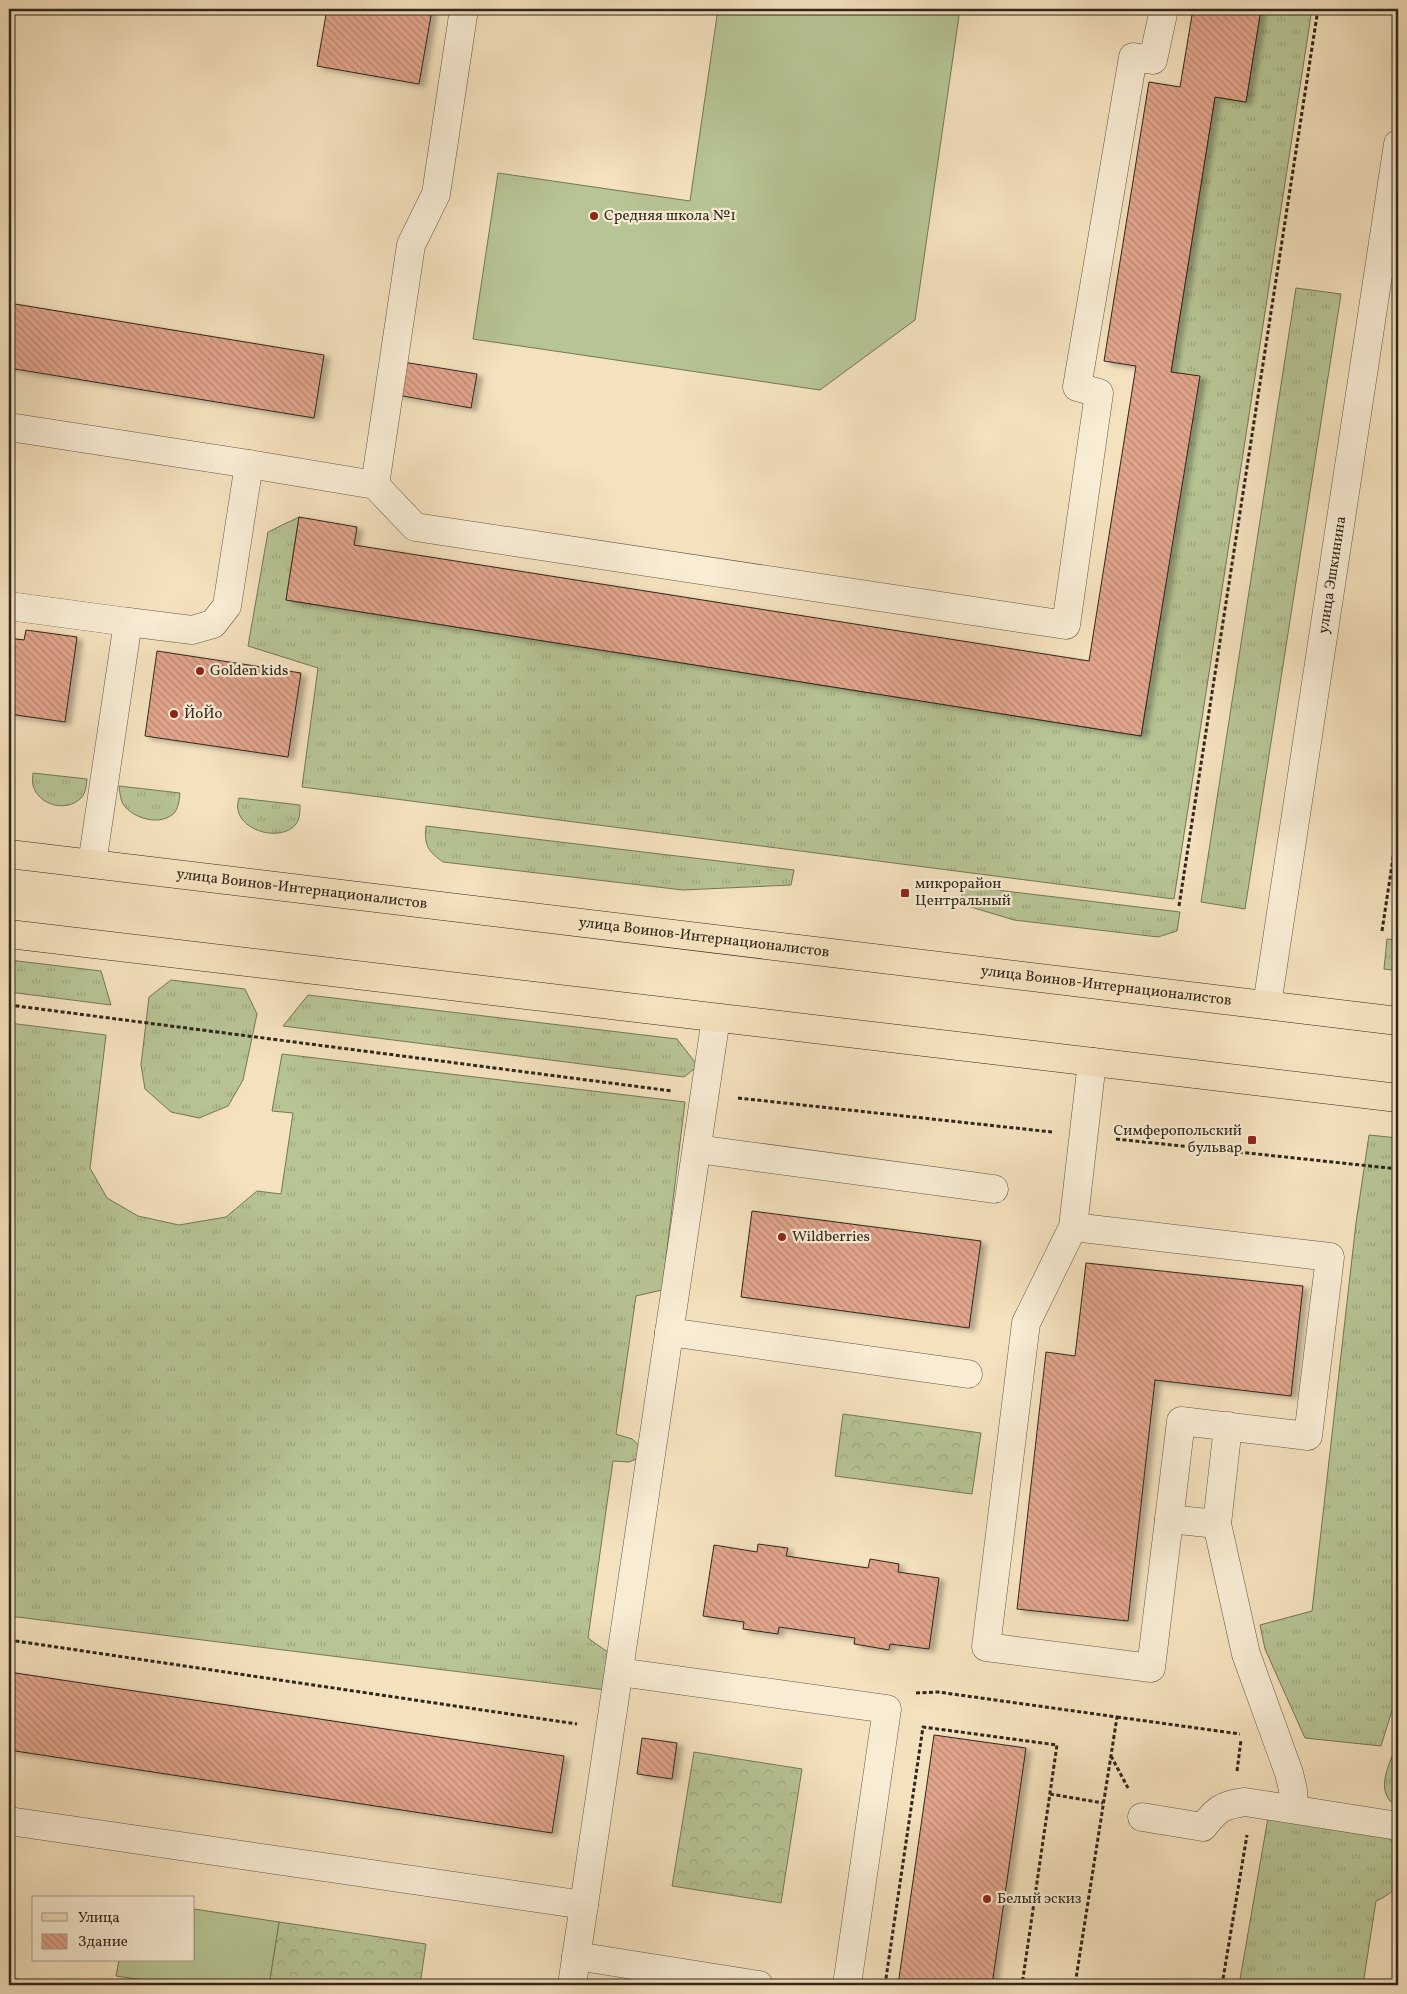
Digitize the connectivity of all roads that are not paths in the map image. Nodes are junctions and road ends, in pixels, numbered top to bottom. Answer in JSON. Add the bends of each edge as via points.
{"nodes":[{"id":1,"x":464,"y":9,"type":"edge"},
{"id":2,"x":1164,"y":9,"type":"edge"},
{"id":3,"x":1398,"y":144,"type":"edge"},
{"id":4,"x":9,"y":427,"type":"edge"},
{"id":5,"x":249,"y":464,"type":"junction"},
{"id":6,"x":375,"y":485,"type":"junction"},
{"id":7,"x":9,"y":606,"type":"edge"},
{"id":8,"x":128,"y":622,"type":"junction"},
{"id":9,"x":9,"y":854,"type":"edge"},
{"id":10,"x":92,"y":864,"type":"junction"},
{"id":11,"x":9,"y":934,"type":"edge"},
{"id":12,"x":1268,"y":1004,"type":"junction"},
{"id":13,"x":716,"y":1018,"type":"junction"},
{"id":14,"x":1398,"y":1021,"type":"edge"},
{"id":15,"x":1092,"y":1062,"type":"junction"},
{"id":16,"x":1398,"y":1098,"type":"edge"},
{"id":17,"x":697,"y":1149,"type":"junction"},
{"id":18,"x":994,"y":1189,"type":"dead end"},
{"id":19,"x":1073,"y":1227,"type":"junction"},
{"id":20,"x":669,"y":1332,"type":"junction"},
{"id":21,"x":968,"y":1374,"type":"dead end"},
{"id":22,"x":1228,"y":1426,"type":"junction"},
{"id":23,"x":1169,"y":1519,"type":"junction"},
{"id":24,"x":1217,"y":1524,"type":"junction"},
{"id":25,"x":618,"y":1672,"type":"junction"},
{"id":26,"x":1294,"y":1808,"type":"junction"},
{"id":27,"x":1142,"y":1818,"type":"dead end"},
{"id":28,"x":9,"y":1821,"type":"edge"},
{"id":29,"x":1398,"y":1826,"type":"edge"},
{"id":30,"x":584,"y":1905,"type":"junction"},
{"id":31,"x":576,"y":1956,"type":"junction"},
{"id":32,"x":676,"y":1979,"type":"edge"},
{"id":33,"x":572,"y":1985,"type":"edge"},
{"id":34,"x":759,"y":1985,"type":"edge"},
{"id":35,"x":847,"y":1985,"type":"edge"}],
"edges":[{"from":1,"to":6,"type":"street","via":[[436,194],[411,245]]},
{"from":2,"to":6,"type":"street","via":[[1152,60],[1133,57],[1077,387],[1099,394],[1066,625],[416,528]]},
{"from":3,"to":12,"type":"street","name":"улица Эшкинина"},
{"from":4,"to":5,"type":"street"},
{"from":5,"to":6,"type":"street"},
{"from":5,"to":8,"type":"street","via":[[227,606],[213,624],[192,630]]},
{"from":7,"to":8,"type":"street"},
{"from":8,"to":10,"type":"street"},
{"from":9,"to":10,"type":"main road","name":"улица Воинов-Интернационалистов"},
{"from":10,"to":12,"type":"main road","name":"улица Воинов-Интернационалистов"},
{"from":11,"to":13,"type":"main road"},
{"from":12,"to":14,"type":"main road","name":"улица Воинов-Интернационалистов"},
{"from":13,"to":15,"type":"main road"},
{"from":13,"to":17,"type":"street"},
{"from":15,"to":16,"type":"main road"},
{"from":15,"to":19,"type":"street"},
{"from":17,"to":18,"type":"street"},
{"from":17,"to":20,"type":"street"},
{"from":19,"to":22,"type":"street","via":[[1330,1257],[1308,1436]]},
{"from":19,"to":23,"type":"street","via":[[1026,1323],[986,1648],[1151,1668]]},
{"from":20,"to":21,"type":"street"},
{"from":20,"to":25,"type":"street"},
{"from":22,"to":23,"type":"street","via":[[1181,1421]]},
{"from":22,"to":24,"type":"street"},
{"from":23,"to":24,"type":"street"},
{"from":24,"to":26,"type":"street","via":[[1246,1654],[1290,1773]]},
{"from":25,"to":30,"type":"street"},
{"from":25,"to":35,"type":"street","via":[[887,1709]]},
{"from":26,"to":27,"type":"street","via":[[1245,1802],[1227,1804],[1203,1827]]},
{"from":26,"to":29,"type":"street"},
{"from":28,"to":30,"type":"street"},
{"from":30,"to":31,"type":"street"},
{"from":31,"to":32,"type":"street"},
{"from":31,"to":33,"type":"street"},
{"from":32,"to":34,"type":"street"}]}
